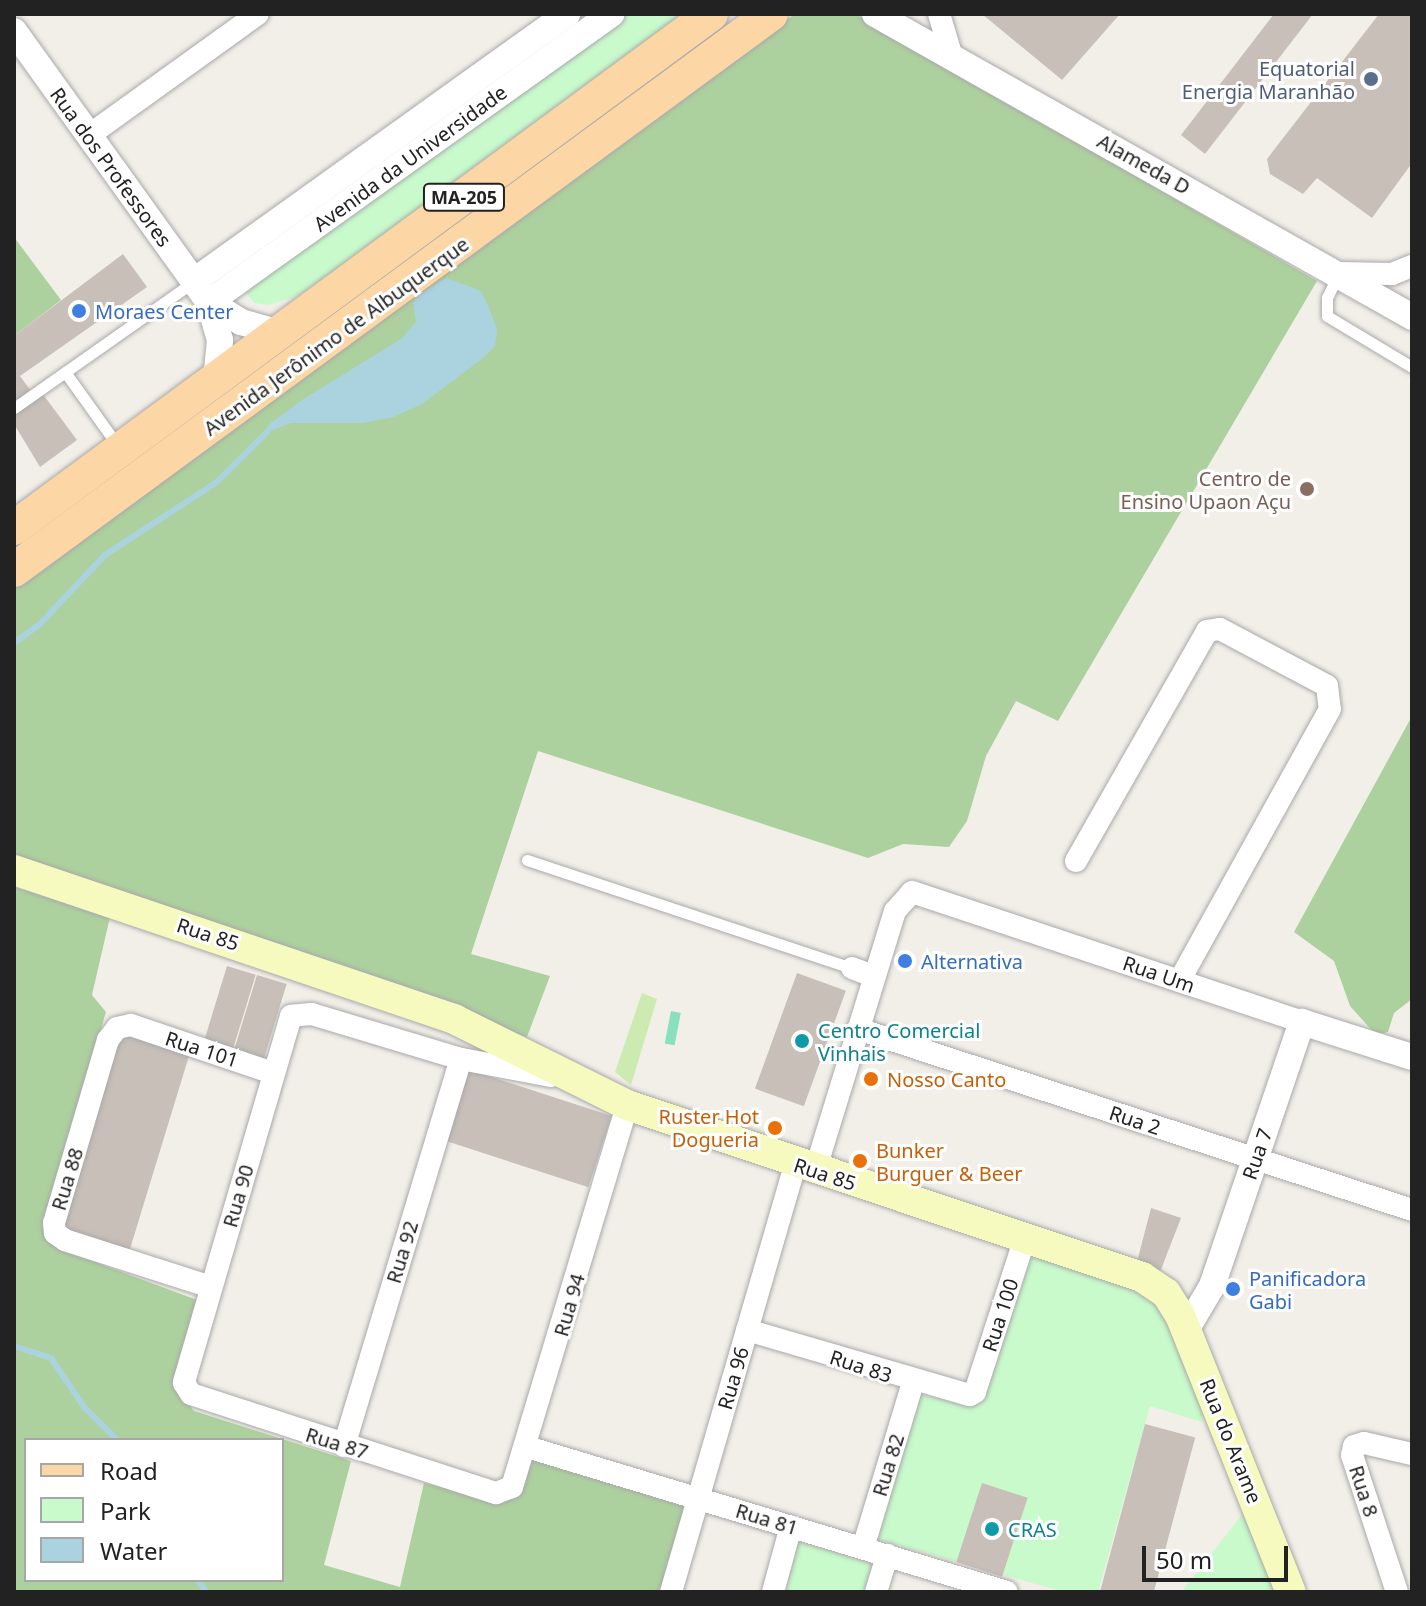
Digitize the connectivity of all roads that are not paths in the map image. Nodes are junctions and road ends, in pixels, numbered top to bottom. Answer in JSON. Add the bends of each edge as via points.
{"nodes":[{"id":1,"x":258,"y":14,"type":"edge"},
{"id":2,"x":567,"y":14,"type":"edge"},
{"id":3,"x":611,"y":14,"type":"edge"},
{"id":4,"x":711,"y":14,"type":"edge"},
{"id":5,"x":771,"y":14,"type":"edge"},
{"id":6,"x":875,"y":14,"type":"edge"},
{"id":7,"x":939,"y":14,"type":"edge"},
{"id":8,"x":231,"y":22,"type":"edge"},
{"id":9,"x":14,"y":31,"type":"edge"},
{"id":10,"x":952,"y":57,"type":"junction"},
{"id":11,"x":88,"y":136,"type":"junction"},
{"id":12,"x":1412,"y":266,"type":"edge"},
{"id":13,"x":1339,"y":273,"type":"junction"},
{"id":14,"x":201,"y":292,"type":"junction"},
{"id":15,"x":1412,"y":317,"type":"edge"},
{"id":16,"x":280,"y":333,"type":"junction"},
{"id":17,"x":1412,"y":367,"type":"edge"},
{"id":18,"x":65,"y":372,"type":"junction"},
{"id":19,"x":216,"y":380,"type":"junction"},
{"id":20,"x":14,"y":408,"type":"edge"},
{"id":21,"x":121,"y":450,"type":"junction"},
{"id":22,"x":14,"y":528,"type":"edge"},
{"id":23,"x":14,"y":570,"type":"edge"},
{"id":24,"x":527,"y":860,"type":"dead end"},
{"id":25,"x":1076,"y":861,"type":"dead end"},
{"id":26,"x":14,"y":870,"type":"edge"},
{"id":27,"x":906,"y":894,"type":"joint"},
{"id":28,"x":862,"y":972,"type":"junction"},
{"id":29,"x":1179,"y":981,"type":"junction"},
{"id":30,"x":297,"y":1012,"type":"joint"},
{"id":31,"x":1302,"y":1022,"type":"junction"},
{"id":32,"x":131,"y":1025,"type":"joint"},
{"id":33,"x":858,"y":1029,"type":"junction"},
{"id":34,"x":1412,"y":1057,"type":"edge"},
{"id":35,"x":461,"y":1059,"type":"junction"},
{"id":36,"x":273,"y":1073,"type":"junction"},
{"id":37,"x":576,"y":1080,"type":"junction"},
{"id":38,"x":627,"y":1105,"type":"junction"},
{"id":39,"x":1255,"y":1160,"type":"junction"},
{"id":40,"x":805,"y":1167,"type":"junction"},
{"id":41,"x":1412,"y":1210,"type":"edge"},
{"id":42,"x":1025,"y":1238,"type":"junction"},
{"id":43,"x":1212,"y":1286,"type":"junction"},
{"id":44,"x":211,"y":1287,"type":"junction"},
{"id":45,"x":1166,"y":1293,"type":"junction"},
{"id":46,"x":747,"y":1330,"type":"junction"},
{"id":47,"x":1186,"y":1330,"type":"junction"},
{"id":48,"x":913,"y":1382,"type":"junction"},
{"id":49,"x":184,"y":1383,"type":"joint"},
{"id":50,"x":975,"y":1392,"type":"joint"},
{"id":51,"x":344,"y":1446,"type":"junction"},
{"id":52,"x":527,"y":1447,"type":"junction"},
{"id":53,"x":1412,"y":1454,"type":"edge"},
{"id":54,"x":496,"y":1493,"type":"joint"},
{"id":55,"x":699,"y":1497,"type":"junction"},
{"id":56,"x":791,"y":1526,"type":"junction"},
{"id":57,"x":863,"y":1548,"type":"junction"},
{"id":58,"x":887,"y":1555,"type":"junction"},
{"id":59,"x":995,"y":1590,"type":"edge"},
{"id":60,"x":671,"y":1592,"type":"edge"},
{"id":61,"x":773,"y":1592,"type":"edge"},
{"id":62,"x":876,"y":1592,"type":"edge"},
{"id":63,"x":1291,"y":1592,"type":"edge"},
{"id":64,"x":1397,"y":1592,"type":"edge"}],
"edges":[{"from":1,"to":8,"type":"street"},
{"from":2,"to":14,"type":"street","name":"Avenida da Universidade"},
{"from":3,"to":14,"type":"street","name":"Avenida da Universidade"},
{"from":4,"to":16,"type":"main road","name":"Avenida Jerônimo de Albuquerque","number":"MA-205"},
{"from":5,"to":23,"type":"main road","name":"Avenida Jerônimo de Albuquerque","number":"MA-205"},
{"from":6,"to":10,"type":"street","name":"Alameda D"},
{"from":7,"to":10,"type":"street"},
{"from":8,"to":11,"type":"street"},
{"from":9,"to":11,"type":"street","name":"Rua dos Professores"},
{"from":10,"to":13,"type":"street","name":"Alameda D"},
{"from":11,"to":14,"type":"street","name":"Rua dos Professores"},
{"from":12,"to":13,"type":"street","via":[[1392,274]]},
{"from":13,"to":15,"type":"street","name":"Alameda D"},
{"from":13,"to":17,"type":"lane","via":[[1327,298],[1327,316]]},
{"from":14,"to":16,"type":"street","name":"Rua dos Professores","via":[[233,319]]},
{"from":14,"to":18,"type":"lane"},
{"from":14,"to":19,"type":"street","name":"Rua dos Professores","via":[[220,340]]},
{"from":16,"to":19,"type":"main road","name":"Avenida Jerônimo de Albuquerque","number":"MA-205"},
{"from":18,"to":20,"type":"lane"},
{"from":18,"to":21,"type":"lane"},
{"from":19,"to":21,"type":"main road","name":"Avenida Jerônimo de Albuquerque","number":"MA-205"},
{"from":21,"to":22,"type":"main road","name":"Avenida Jerônimo de Albuquerque","number":"MA-205"},
{"from":24,"to":28,"type":"lane"},
{"from":25,"to":29,"type":"street","via":[[1207,631],[1220,629],[1327,686],[1330,709]]},
{"from":26,"to":37,"type":"main road","name":"Rua 85","via":[[454,1019]]},
{"from":27,"to":28,"type":"street","name":"Rua 96"},
{"from":27,"to":29,"type":"street","name":"Rua Um","via":[[922,893]]},
{"from":28,"to":33,"type":"street","name":"Rua 96"},
{"from":29,"to":31,"type":"street","name":"Rua Um"},
{"from":30,"to":35,"type":"street","name":"Rua 85"},
{"from":30,"to":36,"type":"street","name":"Rua 90","via":[[288,1022]]},
{"from":31,"to":34,"type":"street","name":"Rua Um"},
{"from":31,"to":39,"type":"street","name":"Rua 7"},
{"from":32,"to":36,"type":"street","name":"Rua 101"},
{"from":32,"to":44,"type":"street","name":"Rua 88","via":[[117,1028],[108,1040],[53,1229],[65,1240]]},
{"from":33,"to":39,"type":"street","name":"Rua 2"},
{"from":33,"to":40,"type":"street","name":"Rua 96"},
{"from":35,"to":37,"type":"street","name":"Rua 85"},
{"from":35,"to":51,"type":"street","name":"Rua 92"},
{"from":36,"to":44,"type":"street","name":"Rua 90"},
{"from":37,"to":38,"type":"main road","name":"Rua 85"},
{"from":38,"to":40,"type":"main road","name":"Rua 85"},
{"from":38,"to":52,"type":"street","name":"Rua 94"},
{"from":39,"to":41,"type":"street","name":"Rua 2"},
{"from":39,"to":43,"type":"street","name":"Rua 7"},
{"from":40,"to":42,"type":"main road","name":"Rua 85"},
{"from":40,"to":46,"type":"street","name":"Rua 96"},
{"from":42,"to":45,"type":"main road","name":"Rua 85","via":[[1142,1277]]},
{"from":42,"to":50,"type":"street","name":"Rua 100"},
{"from":43,"to":45,"type":"street","via":[[1182,1295]]},
{"from":43,"to":47,"type":"street","name":"Rua 7"},
{"from":44,"to":49,"type":"street","name":"Rua 90"},
{"from":45,"to":47,"type":"main road","name":"Rua do Arame"},
{"from":46,"to":48,"type":"street","name":"Rua 83"},
{"from":46,"to":55,"type":"street","name":"Rua 96"},
{"from":47,"to":63,"type":"main road","name":"Rua do Arame"},
{"from":48,"to":50,"type":"street","name":"Rua 83","via":[[963,1395]]},
{"from":48,"to":57,"type":"street","name":"Rua 82"},
{"from":49,"to":51,"type":"street","name":"Rua 87","via":[[199,1400]]},
{"from":51,"to":54,"type":"street","name":"Rua 87"},
{"from":52,"to":54,"type":"street","name":"Rua 94","via":[[512,1487]]},
{"from":52,"to":55,"type":"street","name":"Rua 81"},
{"from":53,"to":64,"type":"street","name":"Rua 8","via":[[1364,1443],[1354,1446],[1352,1455]]},
{"from":55,"to":56,"type":"street","name":"Rua 81"},
{"from":55,"to":60,"type":"street","name":"Rua 96"},
{"from":56,"to":57,"type":"street","name":"Rua 81"},
{"from":56,"to":61,"type":"street"},
{"from":57,"to":58,"type":"street","name":"Rua 81"},
{"from":58,"to":59,"type":"street","name":"Rua 81"},
{"from":58,"to":62,"type":"street"}]}
